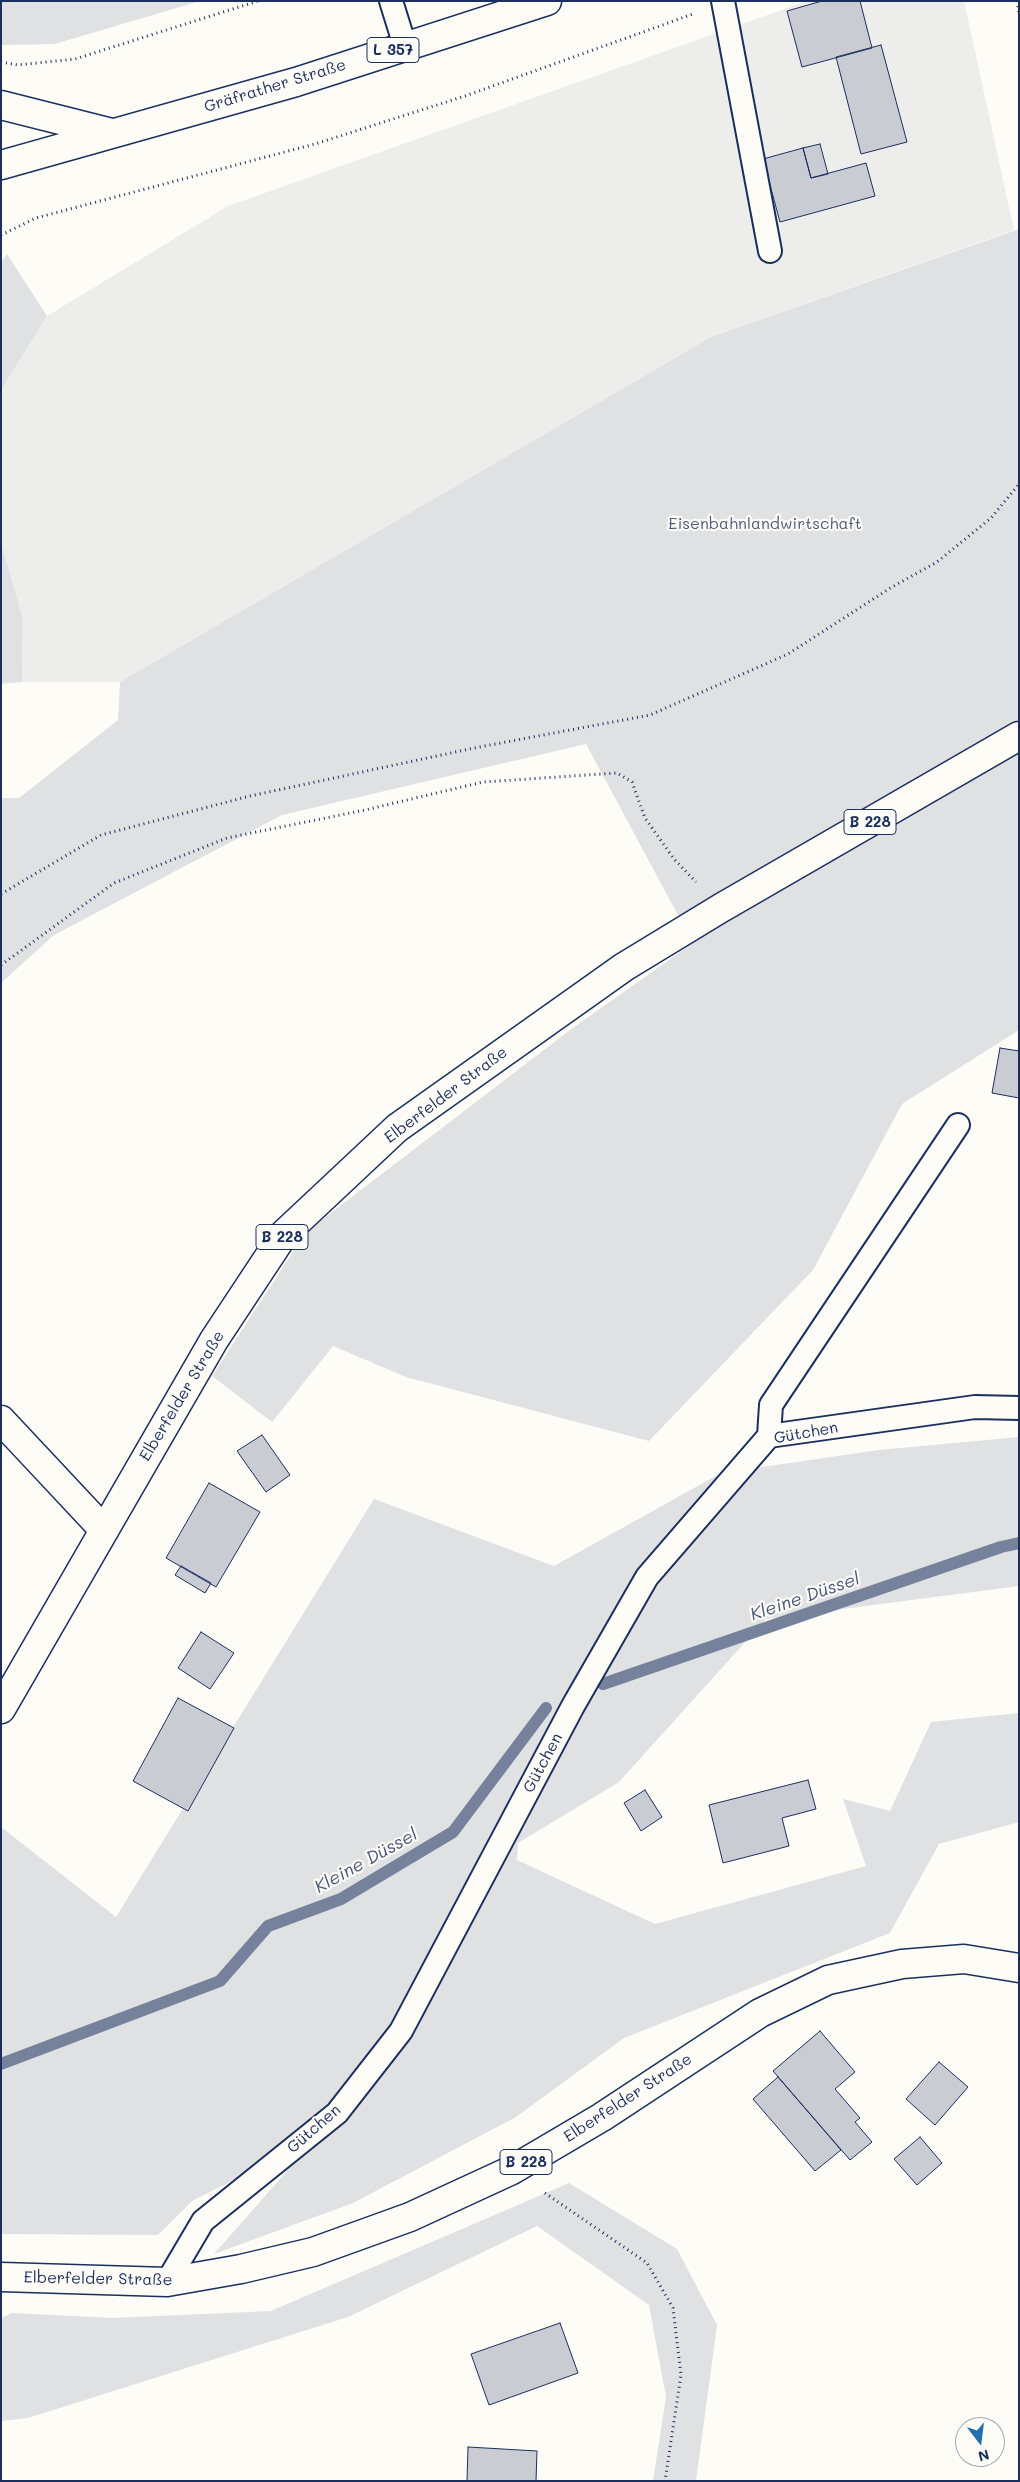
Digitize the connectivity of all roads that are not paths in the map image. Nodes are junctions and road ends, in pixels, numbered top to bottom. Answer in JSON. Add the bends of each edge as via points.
{"nodes":[{"id":1,"x":391,"y":1,"type":"edge"},
{"id":2,"x":547,"y":1,"type":"edge"},
{"id":3,"x":723,"y":2,"type":"edge"},
{"id":4,"x":405,"y":46,"type":"junction"},
{"id":5,"x":1,"y":105,"type":"edge"},
{"id":6,"x":112,"y":133,"type":"junction"},
{"id":7,"x":1,"y":165,"type":"edge"},
{"id":8,"x":770,"y":251,"type":"dead end"},
{"id":9,"x":1019,"y":736,"type":"edge"},
{"id":10,"x":958,"y":1125,"type":"dead end"},
{"id":11,"x":1019,"y":1408,"type":"edge"},
{"id":12,"x":1,"y":1420,"type":"edge"},
{"id":13,"x":769,"y":1436,"type":"junction"},
{"id":14,"x":104,"y":1530,"type":"junction"},
{"id":15,"x":1,"y":1709,"type":"edge"},
{"id":16,"x":1019,"y":1968,"type":"edge"},
{"id":17,"x":1,"y":2277,"type":"edge"},
{"id":18,"x":167,"y":2282,"type":"junction"}],
"edges":[{"from":1,"to":4,"type":"lane"},
{"from":2,"to":4,"type":"main road","name":"Gräfrather Straße","number":"L 357"},
{"from":3,"to":8,"type":"lane"},
{"from":4,"to":6,"type":"main road","name":"Gräfrather Straße","number":"L 357","via":[[296,82]]},
{"from":5,"to":6,"type":"main road"},
{"from":6,"to":7,"type":"main road","name":"Gräfrather Straße","number":"L 357"},
{"from":9,"to":14,"type":"main road","name":"Elberfelder Straße","number":"B 228","via":[[624,967],[397,1128],[284,1234],[214,1340]]},
{"from":10,"to":13,"type":"lane","via":[[771,1405]]},
{"from":11,"to":13,"type":"lane","name":"Gütchen","via":[[975,1406]]},
{"from":12,"to":14,"type":"main road"},
{"from":13,"to":18,"type":"lane","name":"Gütchen","via":[[647,1577],[568,1715],[401,2031],[337,2113],[203,2221]]},
{"from":14,"to":15,"type":"main road","name":"Elberfelder Straße","number":"B 228"},
{"from":16,"to":18,"type":"main road","name":"Elberfelder Straße","number":"B 228","via":[[964,1959],[902,1964],[828,1980],[760,2013],[602,2117],[512,2170],[410,2217],[313,2252],[241,2270]]},
{"from":17,"to":18,"type":"main road","name":"Elberfelder Straße","number":"B 228"}]}
